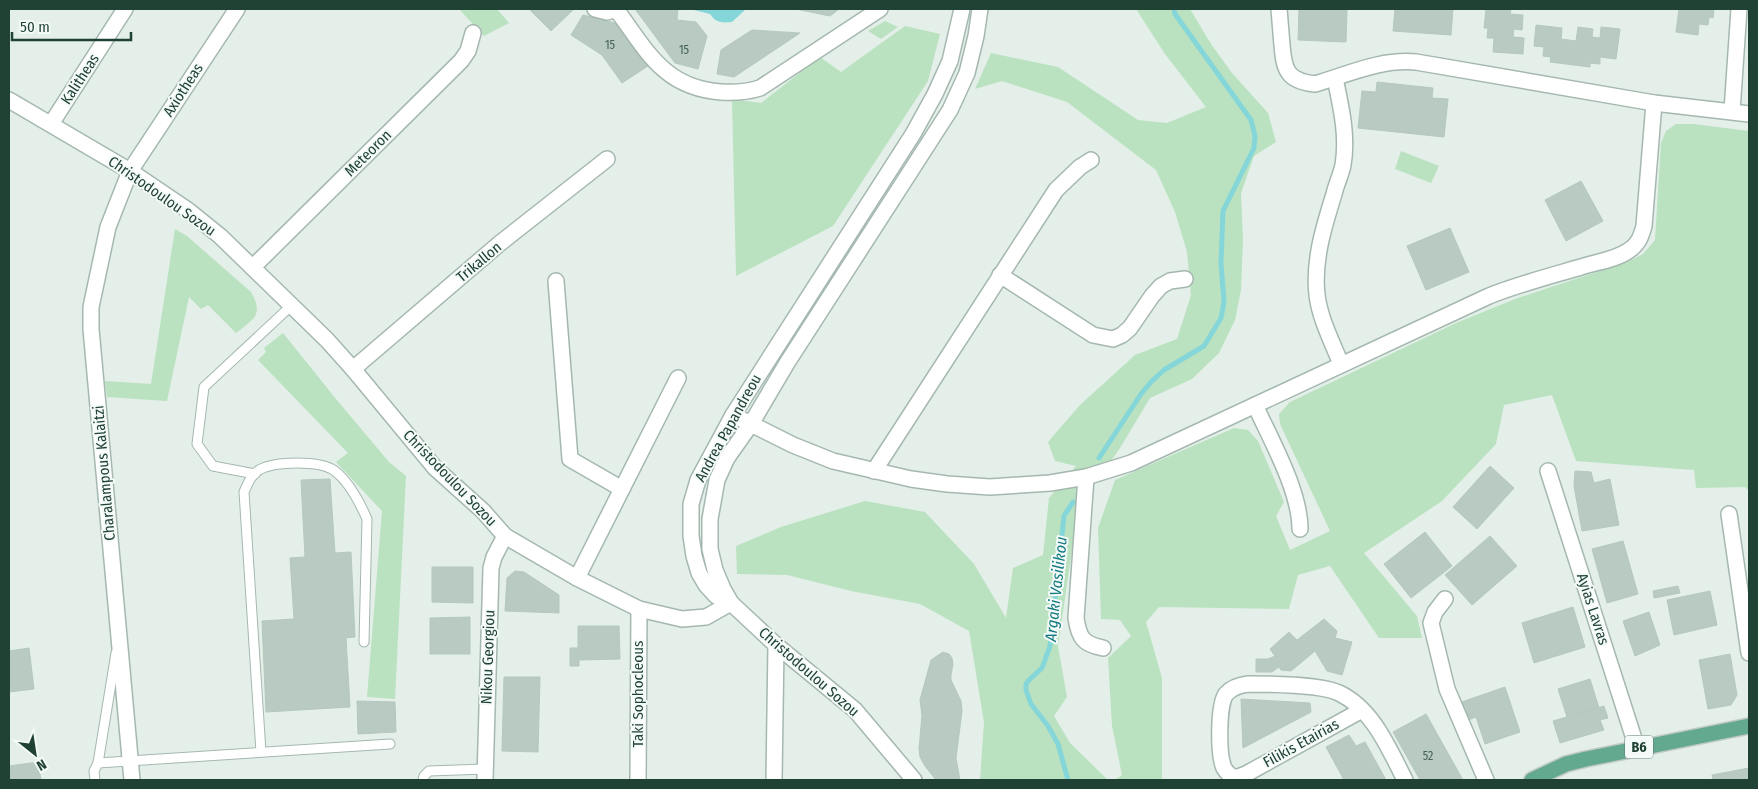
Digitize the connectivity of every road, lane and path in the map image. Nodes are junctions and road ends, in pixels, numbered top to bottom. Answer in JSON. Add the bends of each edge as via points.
{"nodes":[{"id":1,"x":125,"y":9,"type":"edge"},
{"id":2,"x":237,"y":9,"type":"edge"},
{"id":3,"x":595,"y":9,"type":"edge"},
{"id":4,"x":617,"y":9,"type":"edge"},
{"id":5,"x":880,"y":9,"type":"edge"},
{"id":6,"x":962,"y":9,"type":"edge"},
{"id":7,"x":980,"y":9,"type":"edge"},
{"id":8,"x":1279,"y":9,"type":"edge"},
{"id":9,"x":1739,"y":9,"type":"edge"},
{"id":10,"x":473,"y":33,"type":"dead end"},
{"id":11,"x":1335,"y":78,"type":"junction"},
{"id":12,"x":9,"y":100,"type":"edge"},
{"id":13,"x":1654,"y":103,"type":"junction"},
{"id":14,"x":1732,"y":111,"type":"junction"},
{"id":15,"x":1749,"y":114,"type":"edge"},
{"id":16,"x":51,"y":124,"type":"junction"},
{"id":17,"x":607,"y":159,"type":"dead end"},
{"id":18,"x":1091,"y":160,"type":"dead end"},
{"id":19,"x":130,"y":171,"type":"junction"},
{"id":20,"x":253,"y":267,"type":"junction"},
{"id":21,"x":1000,"y":275,"type":"junction"},
{"id":22,"x":1185,"y":278,"type":"dead end"},
{"id":23,"x":556,"y":281,"type":"dead end"},
{"id":24,"x":292,"y":305,"type":"junction"},
{"id":25,"x":1341,"y":364,"type":"junction"},
{"id":26,"x":353,"y":369,"type":"junction"},
{"id":27,"x":678,"y":378,"type":"dead end"},
{"id":28,"x":1255,"y":405,"type":"junction"},
{"id":29,"x":733,"y":415,"type":"junction"},
{"id":30,"x":751,"y":424,"type":"junction"},
{"id":31,"x":874,"y":471,"type":"junction"},
{"id":32,"x":1548,"y":471,"type":"dead end"},
{"id":33,"x":255,"y":474,"type":"junction"},
{"id":34,"x":1086,"y":477,"type":"junction"},
{"id":35,"x":622,"y":489,"type":"junction"},
{"id":36,"x":1729,"y":514,"type":"dead end"},
{"id":37,"x":1300,"y":530,"type":"dead end"},
{"id":38,"x":505,"y":536,"type":"junction"},
{"id":39,"x":577,"y":578,"type":"junction"},
{"id":40,"x":1445,"y":598,"type":"dead end"},
{"id":41,"x":731,"y":603,"type":"junction"},
{"id":42,"x":639,"y":609,"type":"junction"},
{"id":43,"x":119,"y":635,"type":"junction"},
{"id":44,"x":364,"y":642,"type":"dead end"},
{"id":45,"x":776,"y":645,"type":"junction"},
{"id":46,"x":1103,"y":648,"type":"dead end"},
{"id":47,"x":1749,"y":653,"type":"edge"},
{"id":48,"x":1362,"y":710,"type":"junction"},
{"id":49,"x":1749,"y":726,"type":"edge"},
{"id":50,"x":390,"y":744,"type":"dead end"},
{"id":51,"x":1637,"y":748,"type":"junction"},
{"id":52,"x":261,"y":752,"type":"junction"},
{"id":53,"x":130,"y":760,"type":"junction"},
{"id":54,"x":98,"y":763,"type":"junction"},
{"id":55,"x":485,"y":775,"type":"edge"},
{"id":56,"x":1229,"y":778,"type":"edge"},
{"id":57,"x":95,"y":780,"type":"edge"},
{"id":58,"x":132,"y":780,"type":"edge"},
{"id":59,"x":423,"y":780,"type":"edge"},
{"id":60,"x":638,"y":780,"type":"edge"},
{"id":61,"x":774,"y":780,"type":"edge"},
{"id":62,"x":914,"y":780,"type":"edge"},
{"id":63,"x":1405,"y":780,"type":"edge"},
{"id":64,"x":1486,"y":780,"type":"edge"},
{"id":65,"x":1532,"y":780,"type":"edge"}],
"edges":[{"from":1,"to":16,"type":"street","name":"Kalitheas"},
{"from":2,"to":19,"type":"street","name":"Axiotheas"},
{"from":3,"to":4,"type":"street","via":[[607,12]]},
{"from":4,"to":5,"type":"street","via":[[663,70],[676,80],[710,91],[733,93],[760,88]]},
{"from":6,"to":29,"type":"street","name":"Andrea Papandreou","via":[[950,61],[913,134]]},
{"from":7,"to":30,"type":"street","name":"Andrea Papandreou","via":[[967,72],[950,110]]},
{"from":8,"to":11,"type":"street","via":[[1286,71],[1306,83],[1315,84]]},
{"from":9,"to":14,"type":"street"},
{"from":10,"to":20,"type":"street","name":"Meteoron","via":[[461,61]]},
{"from":11,"to":13,"type":"street","via":[[1400,60]]},
{"from":11,"to":25,"type":"street","via":[[1345,147],[1322,234],[1316,279],[1321,314]]},
{"from":12,"to":16,"type":"street","name":"Christodoulou Sozou"},
{"from":13,"to":14,"type":"street"},
{"from":13,"to":25,"type":"street","via":[[1644,226],[1635,246],[1611,258],[1510,288]]},
{"from":14,"to":15,"type":"street"},
{"from":16,"to":19,"type":"street","name":"Christodoulou Sozou"},
{"from":17,"to":26,"type":"street","name":"Trikallon","via":[[499,244]]},
{"from":18,"to":21,"type":"street","via":[[1056,190]]},
{"from":19,"to":20,"type":"street","name":"Christodoulou Sozou","via":[[189,211]]},
{"from":19,"to":43,"type":"street","name":"Charalampous Kalaitzi","via":[[108,227],[91,307]]},
{"from":20,"to":24,"type":"street","name":"Christodoulou Sozou"},
{"from":21,"to":22,"type":"street","via":[[1093,335],[1113,339],[1130,328],[1161,286]]},
{"from":21,"to":31,"type":"street"},
{"from":23,"to":35,"type":"street","via":[[570,459]]},
{"from":24,"to":26,"type":"street","name":"Christodoulou Sozou"},
{"from":24,"to":33,"type":"lane","via":[[204,387],[196,444],[213,466]]},
{"from":25,"to":28,"type":"street"},
{"from":26,"to":38,"type":"street","name":"Christodoulou Sozou","via":[[435,468],[483,511]]},
{"from":27,"to":35,"type":"street"},
{"from":28,"to":34,"type":"street","via":[[1131,463]]},
{"from":28,"to":37,"type":"street","via":[[1293,490]]},
{"from":29,"to":30,"type":"street"},
{"from":29,"to":41,"type":"street","name":"Andrea Papandreou","via":[[698,480],[691,504],[691,536],[699,573],[716,596]]},
{"from":30,"to":31,"type":"street","via":[[833,461]]},
{"from":30,"to":41,"type":"street","name":"Andrea Papandreou","via":[[721,469],[711,509],[710,549],[715,570]]},
{"from":31,"to":34,"type":"street","via":[[946,484],[990,486]]},
{"from":32,"to":51,"type":"street","name":"Ayias Lavras"},
{"from":33,"to":44,"type":"lane","via":[[261,469],[283,464],[317,464],[334,470],[361,505],[367,519]]},
{"from":33,"to":52,"type":"lane","via":[[250,477],[244,492]]},
{"from":34,"to":46,"type":"street","via":[[1076,618],[1084,641]]},
{"from":35,"to":39,"type":"street"},
{"from":36,"to":47,"type":"street"},
{"from":38,"to":39,"type":"street","name":"Christodoulou Sozou"},
{"from":38,"to":55,"type":"street","name":"Nikou Georgiou","via":[[491,568]]},
{"from":39,"to":42,"type":"street","name":"Christodoulou Sozou"},
{"from":40,"to":64,"type":"street","via":[[1431,623],[1446,689]]},
{"from":41,"to":42,"type":"street","name":"Christodoulou Sozou","via":[[706,617],[682,619]]},
{"from":41,"to":45,"type":"street","name":"Christodoulou Sozou"},
{"from":42,"to":60,"type":"street","name":"Taki Sophocleous"},
{"from":43,"to":53,"type":"street","name":"Charalampous Kalaitzi"},
{"from":43,"to":54,"type":"lane"},
{"from":45,"to":61,"type":"street"},
{"from":45,"to":62,"type":"street","name":"Christodoulou Sozou","via":[[855,710]]},
{"from":48,"to":56,"type":"street","name":"Filikis Etairias","via":[[1246,774]]},
{"from":48,"to":56,"type":"street","name":"Filikis Etairias","via":[[1338,692],[1323,688],[1254,684],[1230,690],[1222,702],[1220,713],[1221,753]]},
{"from":48,"to":63,"type":"street","name":"Filikis Etairias","via":[[1381,734]]},
{"from":49,"to":51,"type":"main road","number":"B6"},
{"from":50,"to":52,"type":"lane"},
{"from":51,"to":65,"type":"main road","number":"B6","via":[[1566,764]]},
{"from":52,"to":53,"type":"lane"},
{"from":53,"to":54,"type":"lane"},
{"from":53,"to":58,"type":"street","name":"Charalampous Kalaitzi"},
{"from":54,"to":57,"type":"lane","via":[[94,771]]},
{"from":55,"to":59,"type":"lane","via":[[429,771]]}]}
